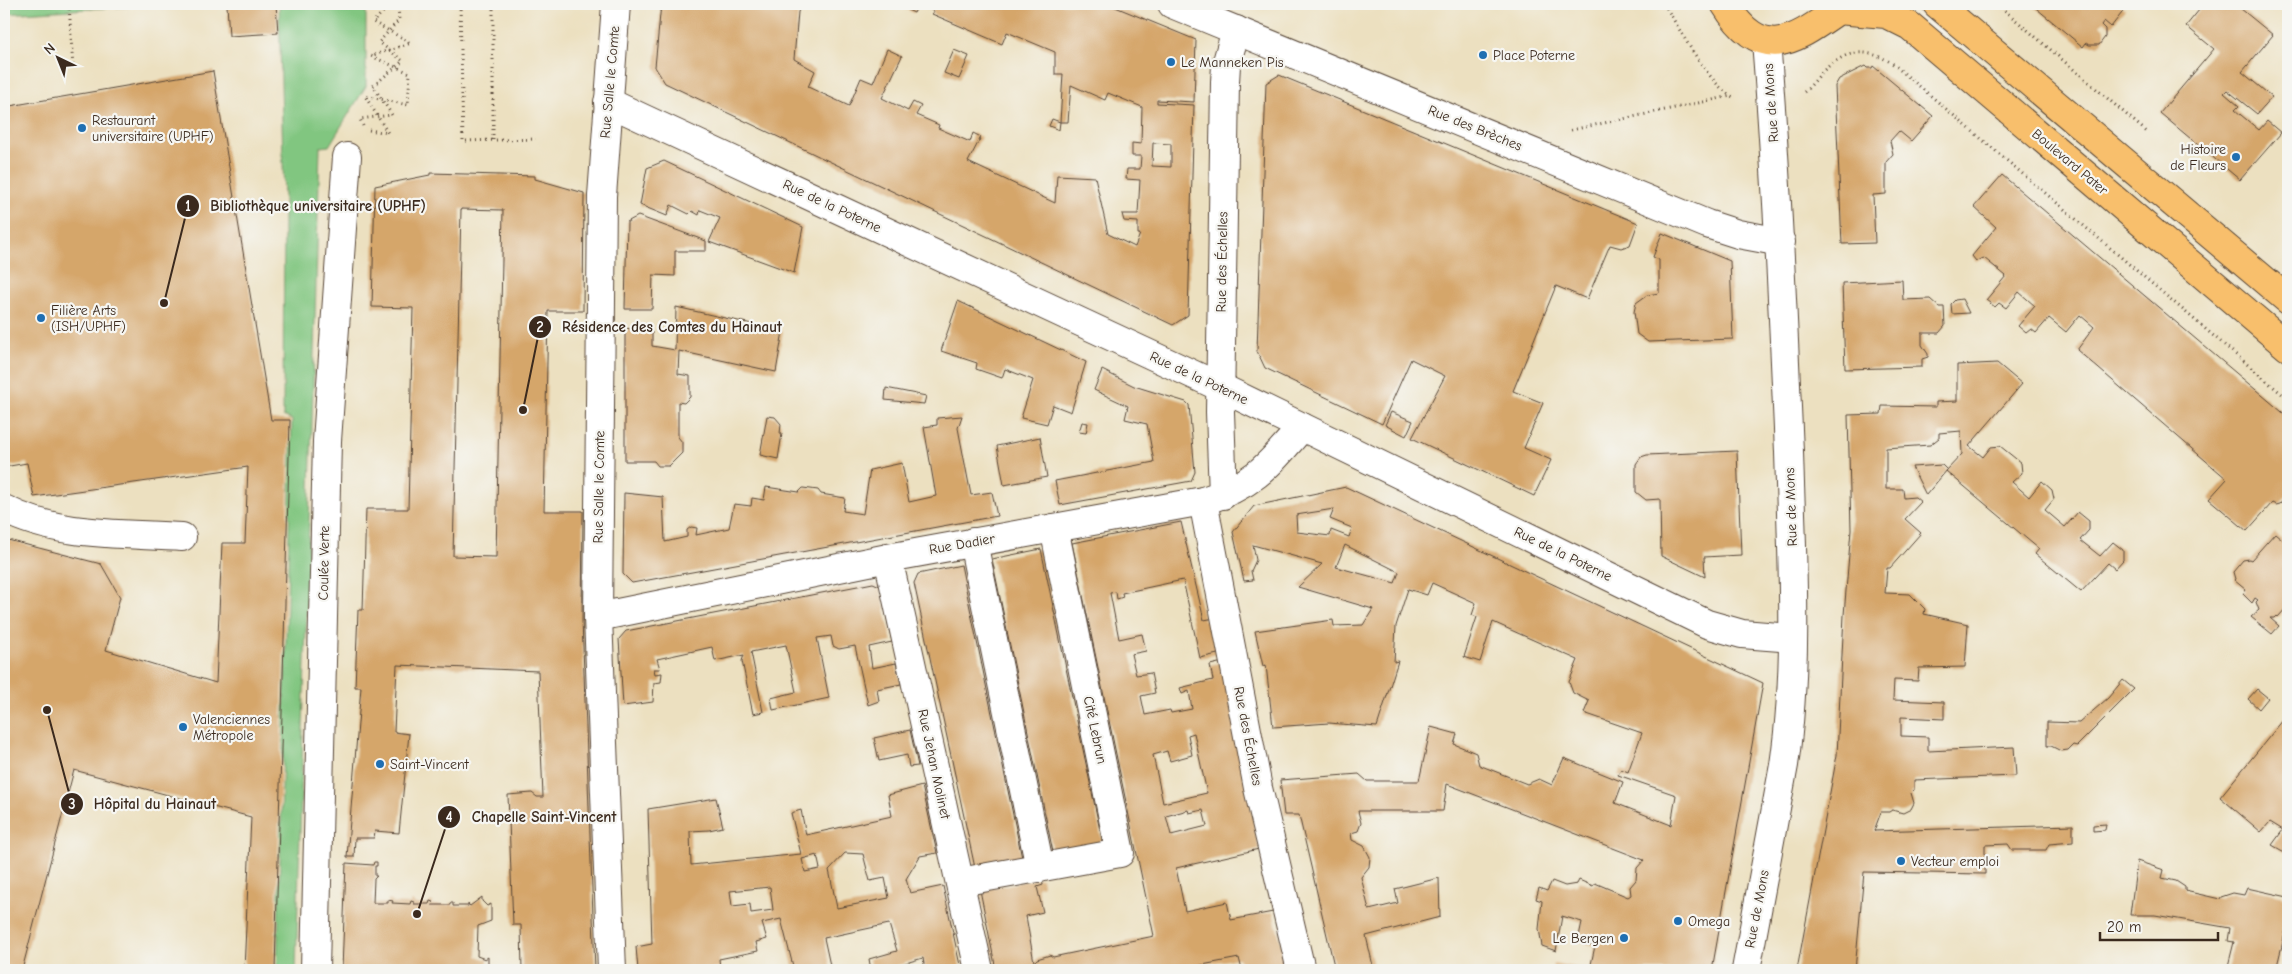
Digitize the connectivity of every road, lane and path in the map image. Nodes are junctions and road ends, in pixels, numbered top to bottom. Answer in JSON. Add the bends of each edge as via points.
{"nodes":[{"id":1,"x":69,"y":4,"type":"edge"},
{"id":2,"x":390,"y":4,"type":"edge"},
{"id":3,"x":398,"y":4,"type":"edge"},
{"id":4,"x":460,"y":4,"type":"edge"},
{"id":5,"x":493,"y":4,"type":"edge"},
{"id":6,"x":616,"y":4,"type":"edge"},
{"id":7,"x":1172,"y":4,"type":"edge"},
{"id":8,"x":1725,"y":4,"type":"edge"},
{"id":9,"x":1937,"y":4,"type":"edge"},
{"id":10,"x":1997,"y":4,"type":"edge"},
{"id":11,"x":1842,"y":7,"type":"edge"},
{"id":12,"x":1236,"y":30,"type":"junction"},
{"id":13,"x":389,"y":31,"type":"junction"},
{"id":14,"x":1766,"y":41,"type":"junction"},
{"id":15,"x":389,"y":50,"type":"junction"},
{"id":16,"x":397,"y":66,"type":"junction"},
{"id":17,"x":73,"y":68,"type":"dead end"},
{"id":18,"x":1824,"y":71,"type":"dead end"},
{"id":19,"x":1731,"y":96,"type":"dead end"},
{"id":20,"x":383,"y":101,"type":"junction"},
{"id":21,"x":608,"y":102,"type":"junction"},
{"id":22,"x":378,"y":117,"type":"junction"},
{"id":23,"x":364,"y":129,"type":"junction"},
{"id":24,"x":1567,"y":130,"type":"dead end"},
{"id":25,"x":2154,"y":138,"type":"dead end"},
{"id":26,"x":536,"y":139,"type":"dead end"},
{"id":27,"x":493,"y":140,"type":"junction"},
{"id":28,"x":347,"y":157,"type":"junction"},
{"id":29,"x":1781,"y":242,"type":"junction"},
{"id":30,"x":2288,"y":300,"type":"edge"},
{"id":31,"x":2288,"y":347,"type":"edge"},
{"id":32,"x":1220,"y":387,"type":"junction"},
{"id":33,"x":2288,"y":399,"type":"edge"},
{"id":34,"x":1302,"y":427,"type":"junction"},
{"id":35,"x":1213,"y":498,"type":"junction"},
{"id":36,"x":4,"y":509,"type":"edge"},
{"id":37,"x":1054,"y":528,"type":"junction"},
{"id":38,"x":182,"y":538,"type":"dead end"},
{"id":39,"x":973,"y":542,"type":"junction"},
{"id":40,"x":888,"y":558,"type":"junction"},
{"id":41,"x":598,"y":617,"type":"junction"},
{"id":42,"x":1793,"y":638,"type":"junction"},
{"id":43,"x":1040,"y":868,"type":"junction"},
{"id":44,"x":960,"y":882,"type":"junction"},
{"id":45,"x":315,"y":970,"type":"edge"},
{"id":46,"x":612,"y":970,"type":"edge"},
{"id":47,"x":979,"y":970,"type":"edge"},
{"id":48,"x":1302,"y":970,"type":"edge"},
{"id":49,"x":1746,"y":970,"type":"edge"}],
"edges":[{"from":1,"to":17,"type":"path"},
{"from":2,"to":13,"type":"path","via":[[373,22]]},
{"from":3,"to":13,"type":"path","via":[[399,20]]},
{"from":4,"to":27,"type":"path","via":[[463,142]]},
{"from":5,"to":27,"type":"path"},
{"from":6,"to":21,"type":"street","name":"Rue Salle le Comte"},
{"from":7,"to":12,"type":"street","name":"Rue des Brèches"},
{"from":8,"to":14,"type":"main road","via":[[1746,32]]},
{"from":9,"to":30,"type":"main road"},
{"from":10,"to":25,"type":"path"},
{"from":11,"to":14,"type":"main road","via":[[1794,37]]},
{"from":11,"to":31,"type":"main road","name":"Boulevard Pater","via":[[1886,14],[1910,26]]},
{"from":12,"to":29,"type":"street","name":"Rue des Brèches","via":[[1706,224]]},
{"from":12,"to":32,"type":"street","name":"Rue des Échelles","via":[[1226,65],[1225,82]]},
{"from":13,"to":15,"type":"path","via":[[379,42]]},
{"from":13,"to":15,"type":"path","via":[[411,43]]},
{"from":14,"to":29,"type":"street","name":"Rue de Mons"},
{"from":15,"to":16,"type":"path","via":[[403,61]]},
{"from":15,"to":16,"type":"path","via":[[371,56]]},
{"from":16,"to":20,"type":"path","via":[[373,86]]},
{"from":16,"to":20,"type":"path","via":[[410,73],[408,105]]},
{"from":18,"to":33,"type":"path","via":[[1843,56],[1867,52],[1892,63]]},
{"from":19,"to":24,"type":"path"},
{"from":20,"to":22,"type":"path","via":[[392,115]]},
{"from":20,"to":22,"type":"path","via":[[365,96]]},
{"from":21,"to":32,"type":"street","name":"Rue de la Poterne"},
{"from":21,"to":41,"type":"street","name":"Rue Salle le Comte","via":[[602,196]]},
{"from":22,"to":23,"type":"path","via":[[360,119]]},
{"from":22,"to":23,"type":"path","via":[[388,133]]},
{"from":23,"to":28,"type":"path","via":[[371,147]]},
{"from":23,"to":28,"type":"path","via":[[349,123]]},
{"from":26,"to":27,"type":"path"},
{"from":28,"to":45,"type":"street","name":"Coulée Verte","via":[[327,442]]},
{"from":29,"to":42,"type":"street","name":"Rue de Mons"},
{"from":32,"to":34,"type":"street","name":"Rue de la Poterne"},
{"from":32,"to":35,"type":"street","name":"Rue des Échelles"},
{"from":34,"to":35,"type":"street","name":"Rue Dadier","via":[[1264,470],[1245,485]]},
{"from":34,"to":42,"type":"street","name":"Rue de la Poterne","via":[[1707,624],[1742,634]]},
{"from":35,"to":37,"type":"street","name":"Rue Dadier"},
{"from":35,"to":48,"type":"street","name":"Rue des Échelles","via":[[1258,788]]},
{"from":36,"to":38,"type":"street","via":[[21,518],[75,530]]},
{"from":37,"to":39,"type":"street","name":"Rue Dadier"},
{"from":37,"to":43,"type":"street","name":"Cité Lebrun","via":[[1120,853]]},
{"from":39,"to":40,"type":"street","name":"Rue Dadier"},
{"from":39,"to":43,"type":"street"},
{"from":40,"to":41,"type":"street","name":"Rue Dadier"},
{"from":40,"to":44,"type":"street","name":"Rue Jehan Molinet"},
{"from":41,"to":46,"type":"street","name":"Rue Salle le Comte"},
{"from":42,"to":49,"type":"street","name":"Rue de Mons","via":[[1789,734]]},
{"from":43,"to":44,"type":"street","name":"Cité Lebrun"},
{"from":44,"to":47,"type":"street","name":"Rue Jehan Molinet"}]}
